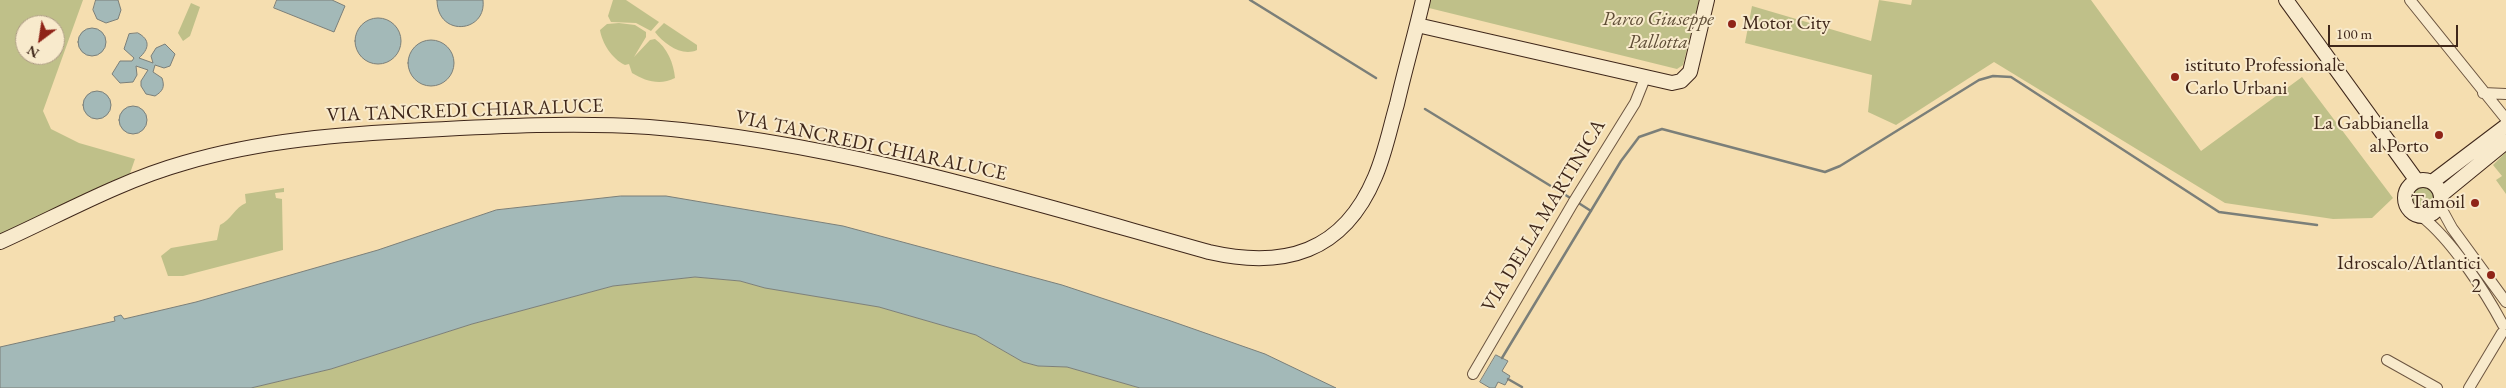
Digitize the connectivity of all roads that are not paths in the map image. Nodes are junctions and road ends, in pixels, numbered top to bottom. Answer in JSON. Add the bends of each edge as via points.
{"nodes":[{"id":1,"x":1423,"y":0,"type":"edge"},
{"id":2,"x":1707,"y":0,"type":"edge"},
{"id":3,"x":2410,"y":0,"type":"edge"},
{"id":4,"x":2290,"y":1,"type":"edge"},
{"id":5,"x":1417,"y":25,"type":"junction"},
{"id":6,"x":1645,"y":78,"type":"junction"},
{"id":7,"x":2484,"y":93,"type":"junction"},
{"id":8,"x":2506,"y":94,"type":"edge"},
{"id":9,"x":2506,"y":120,"type":"edge"},
{"id":10,"x":2506,"y":126,"type":"edge"},
{"id":11,"x":2506,"y":142,"type":"edge"},
{"id":12,"x":2416,"y":181,"type":"junction"},
{"id":13,"x":2432,"y":182,"type":"junction"},
{"id":14,"x":2440,"y":200,"type":"junction"},
{"id":15,"x":2421,"y":216,"type":"junction"},
{"id":16,"x":0,"y":242,"type":"edge"},
{"id":17,"x":2506,"y":302,"type":"edge"},
{"id":18,"x":2504,"y":330,"type":"edge"},
{"id":19,"x":2387,"y":360,"type":"dead end"},
{"id":20,"x":1473,"y":374,"type":"dead end"},
{"id":21,"x":2437,"y":388,"type":"edge"},
{"id":22,"x":2469,"y":388,"type":"edge"}],
"edges":[{"from":1,"to":5,"type":"street","name":"VIA TANCREDI CHIARALUCE"},
{"from":2,"to":6,"type":"street","via":[[1688,74],[1672,84]]},
{"from":3,"to":7,"type":"street"},
{"from":4,"to":12,"type":"street"},
{"from":5,"to":6,"type":"street"},
{"from":5,"to":16,"type":"street","name":"VIA TANCREDI CHIARALUCE","via":[[1386,145],[1368,193],[1332,236],[1306,251],[1282,259],[1250,260],[1216,254],[958,183],[797,148],[687,131],[585,125],[369,133],[244,148],[153,173]]},
{"from":6,"to":20,"type":"street","name":"VIA DELLA MARTINICA","via":[[1635,103]]},
{"from":7,"to":8,"type":"street"},
{"from":7,"to":9,"type":"street"},
{"from":10,"to":13,"type":"street"},
{"from":11,"to":14,"type":"street"},
{"from":12,"to":13,"type":"street"},
{"from":12,"to":15,"type":"street","via":[[2408,188],[2405,201],[2412,211]]},
{"from":13,"to":14,"type":"street","via":[[2438,188]]},
{"from":14,"to":15,"type":"street","via":[[2432,213]]},
{"from":14,"to":17,"type":"street","via":[[2449,224]]},
{"from":15,"to":18,"type":"street","via":[[2442,236],[2488,299]]},
{"from":18,"to":22,"type":"street"},
{"from":19,"to":21,"type":"street"}]}
